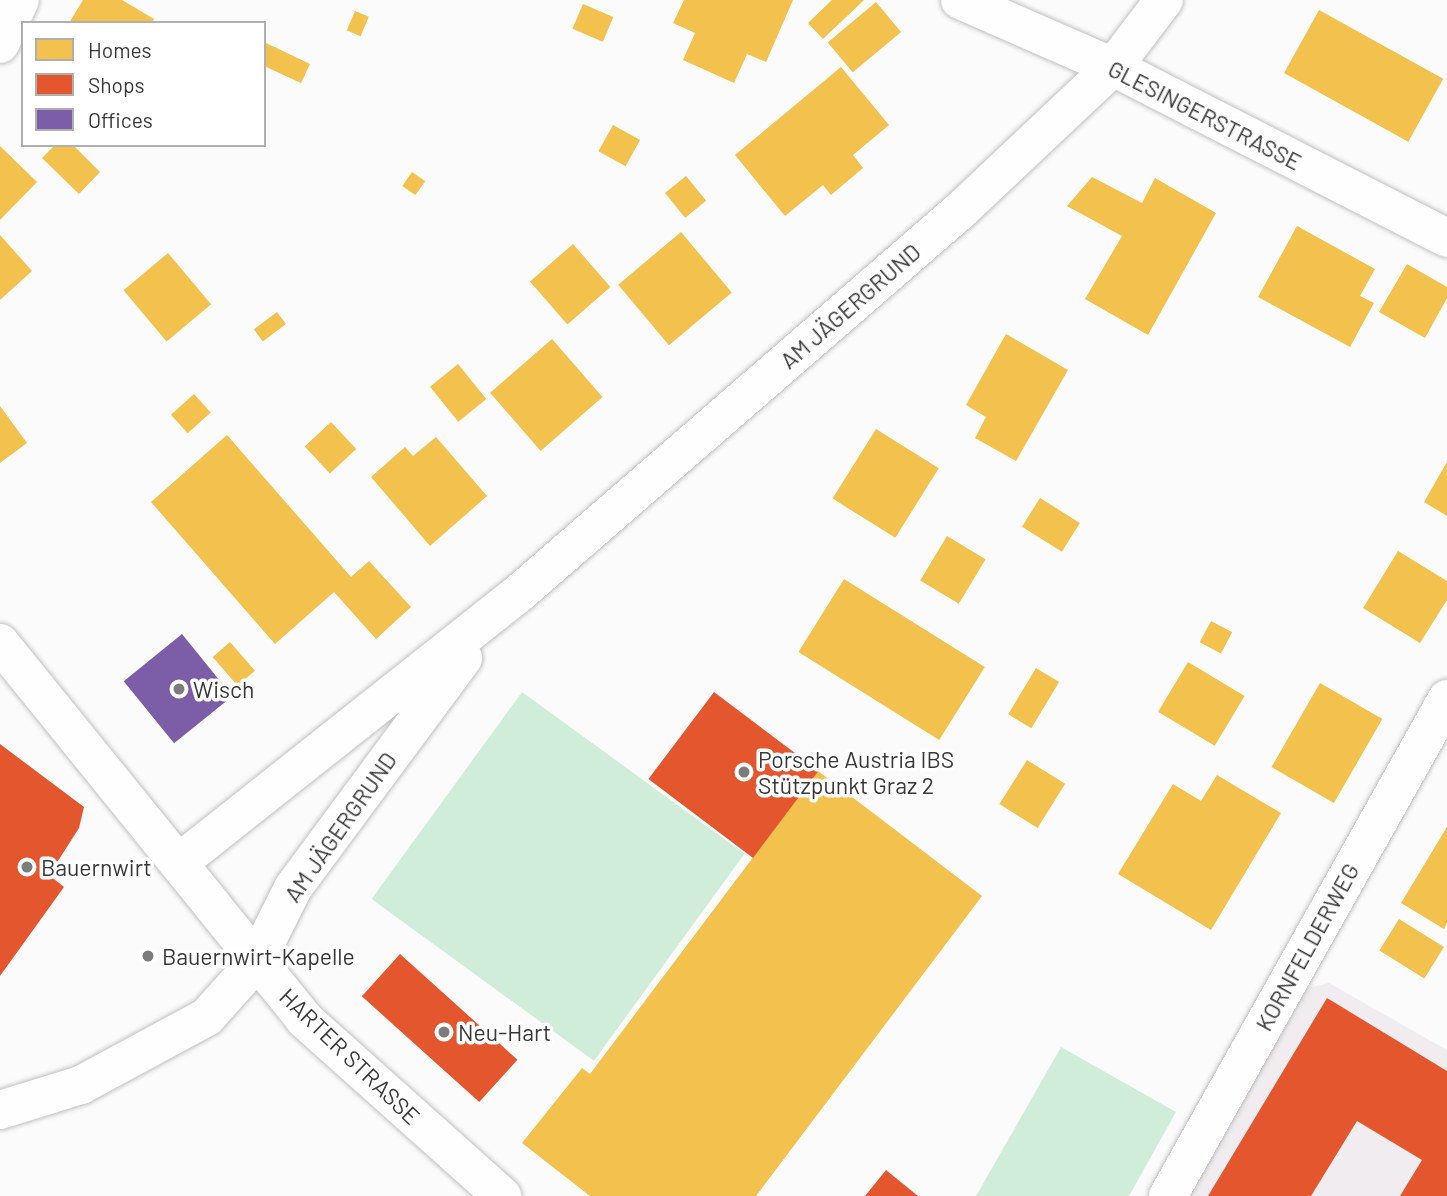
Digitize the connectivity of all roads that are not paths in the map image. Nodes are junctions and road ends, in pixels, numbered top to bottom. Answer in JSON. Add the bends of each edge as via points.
{"nodes":[{"id":1,"x":20,"y":0,"type":"edge"},
{"id":2,"x":960,"y":0,"type":"edge"},
{"id":3,"x":1164,"y":0,"type":"edge"},
{"id":4,"x":0,"y":44,"type":"edge"},
{"id":5,"x":1113,"y":67,"type":"junction"},
{"id":6,"x":1447,"y":239,"type":"edge"},
{"id":7,"x":517,"y":595,"type":"junction"},
{"id":8,"x":0,"y":643,"type":"edge"},
{"id":9,"x":1447,"y":699,"type":"edge"},
{"id":10,"x":181,"y":861,"type":"junction"},
{"id":11,"x":256,"y":962,"type":"junction"},
{"id":12,"x":0,"y":1110,"type":"edge"},
{"id":13,"x":502,"y":1196,"type":"edge"},
{"id":14,"x":1168,"y":1196,"type":"edge"}],
"edges":[{"from":1,"to":4,"type":"main road"},
{"from":2,"to":5,"type":"main road","name":"GLESINGERSTRASSE"},
{"from":3,"to":5,"type":"main road","name":"AM JÄGERGRUND"},
{"from":5,"to":6,"type":"main road","name":"GLESINGERSTRASSE"},
{"from":5,"to":7,"type":"main road","name":"AM JÄGERGRUND","via":[[1025,153]]},
{"from":7,"to":10,"type":"main road","name":"AM JÄGERGRUND"},
{"from":7,"to":11,"type":"main road","name":"AM JÄGERGRUND","via":[[442,682],[293,888]]},
{"from":8,"to":10,"type":"main road","name":"HARTER STRASSE"},
{"from":9,"to":14,"type":"main road","name":"KORNFELDERWEG"},
{"from":10,"to":11,"type":"main road","name":"HARTER STRASSE"},
{"from":11,"to":12,"type":"main road","name":"AM JÄGERGRUND","via":[[207,1017],[81,1084]]},
{"from":11,"to":13,"type":"main road","name":"HARTER STRASSE","via":[[304,1019]]}]}
